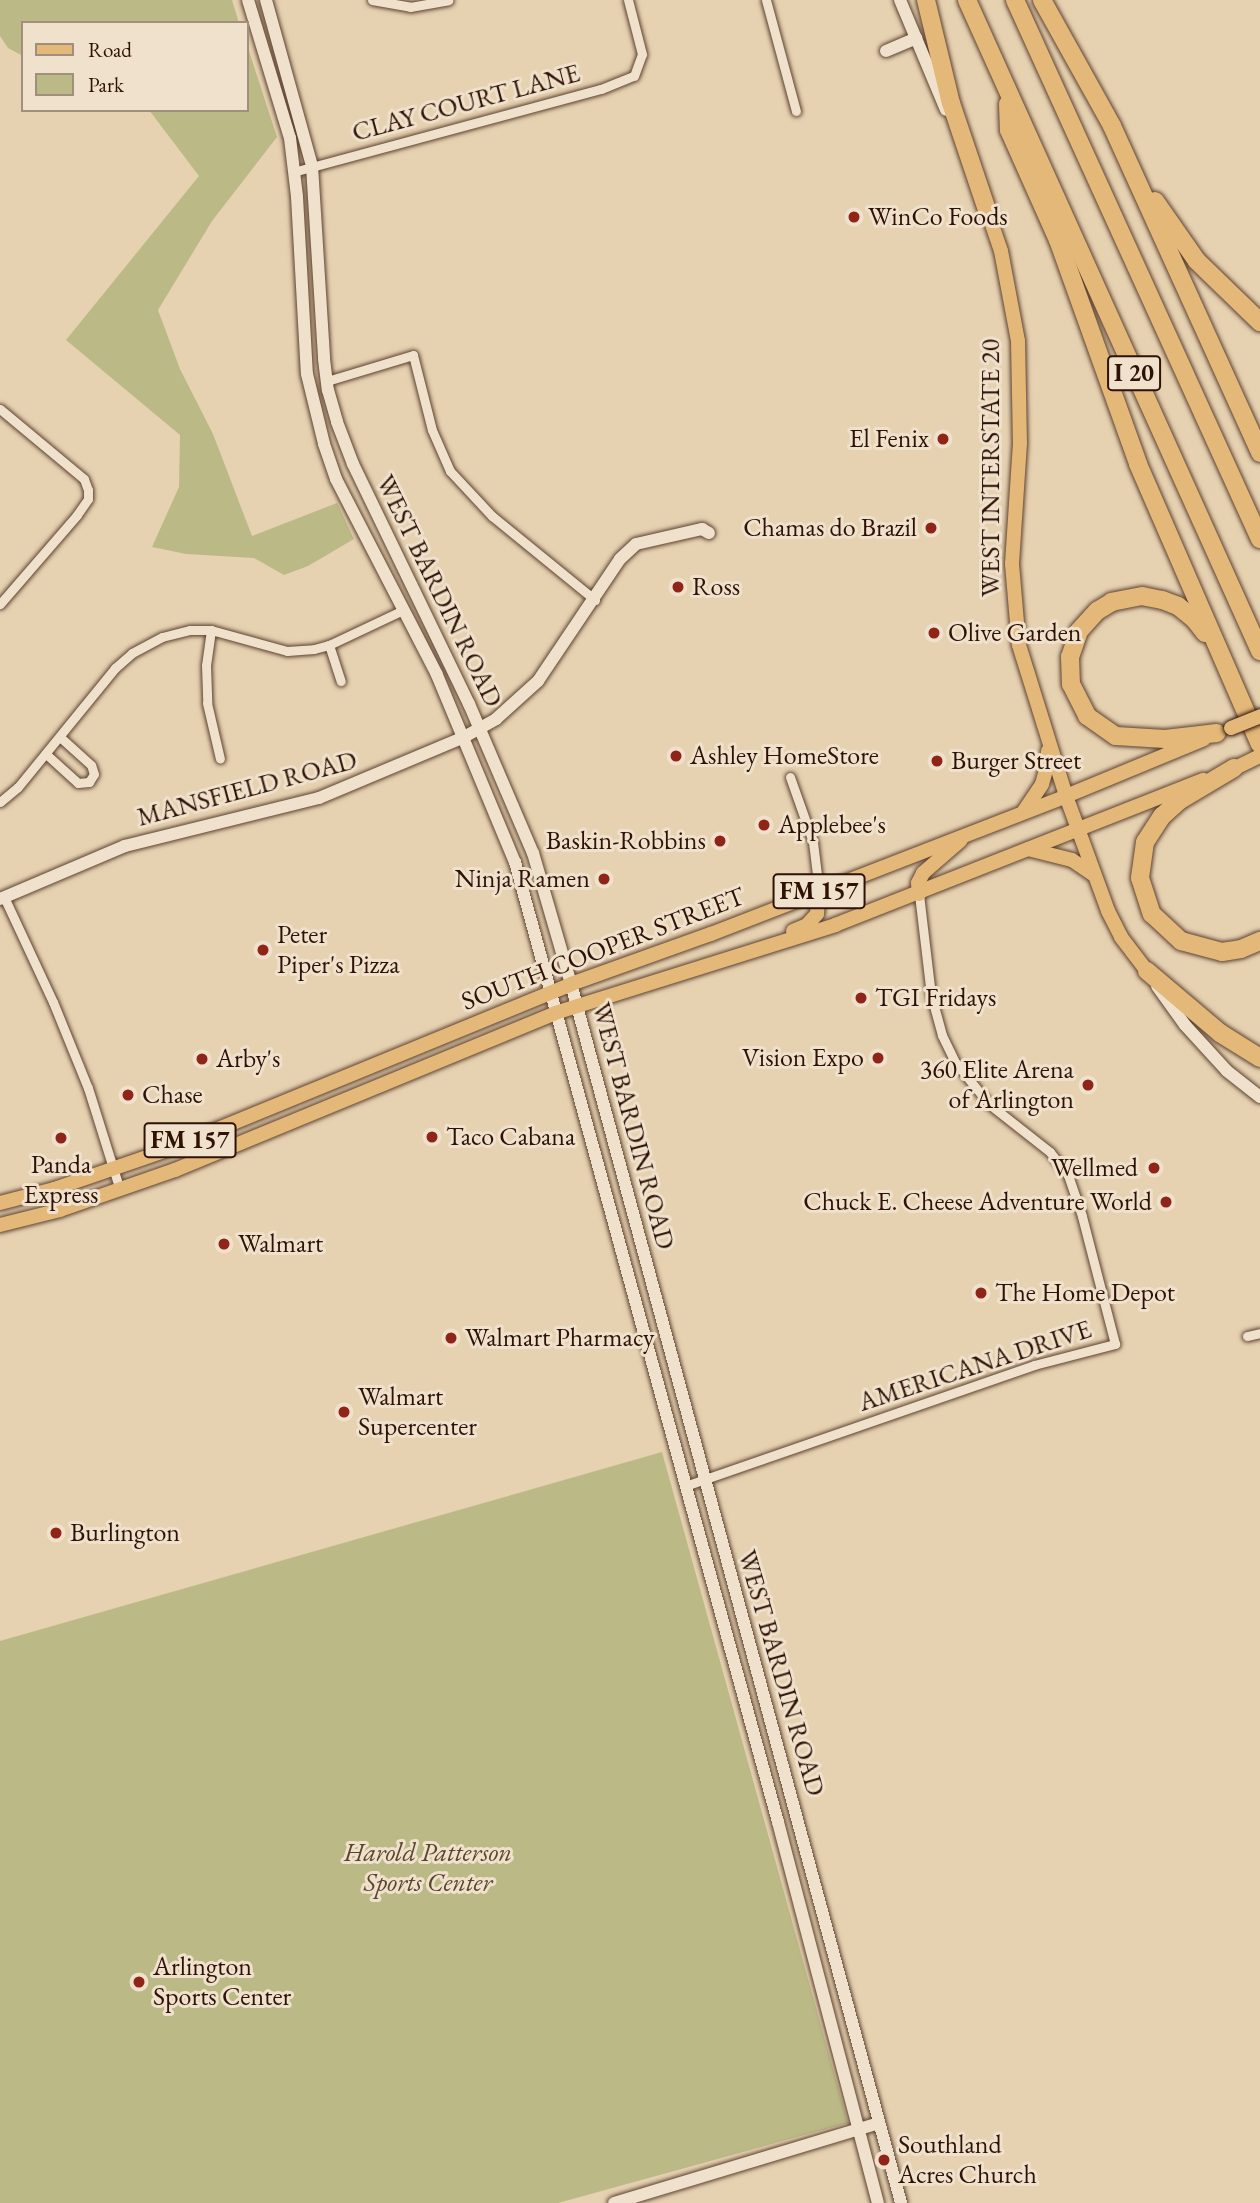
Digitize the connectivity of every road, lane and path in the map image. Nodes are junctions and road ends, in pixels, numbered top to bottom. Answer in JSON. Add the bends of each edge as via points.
{"nodes":[{"id":1,"x":248,"y":0,"type":"edge"},
{"id":2,"x":266,"y":0,"type":"edge"},
{"id":3,"x":372,"y":0,"type":"edge"},
{"id":4,"x":448,"y":0,"type":"edge"},
{"id":5,"x":628,"y":0,"type":"edge"},
{"id":6,"x":766,"y":0,"type":"edge"},
{"id":7,"x":900,"y":0,"type":"edge"},
{"id":8,"x":926,"y":0,"type":"edge"},
{"id":9,"x":967,"y":0,"type":"edge"},
{"id":10,"x":1015,"y":0,"type":"edge"},
{"id":11,"x":1042,"y":0,"type":"edge"},
{"id":12,"x":916,"y":38,"type":"junction"},
{"id":13,"x":886,"y":51,"type":"dead end"},
{"id":14,"x":1008,"y":94,"type":"junction"},
{"id":15,"x":796,"y":111,"type":"dead end"},
{"id":16,"x":1112,"y":126,"type":"junction"},
{"id":17,"x":312,"y":166,"type":"junction"},
{"id":18,"x":293,"y":172,"type":"junction"},
{"id":19,"x":987,"y":210,"type":"junction"},
{"id":20,"x":1260,"y":322,"type":"edge"},
{"id":21,"x":327,"y":381,"type":"junction"},
{"id":22,"x":0,"y":409,"type":"edge"},
{"id":23,"x":1260,"y":453,"type":"edge"},
{"id":24,"x":709,"y":533,"type":"dead end"},
{"id":25,"x":1260,"y":539,"type":"edge"},
{"id":26,"x":596,"y":600,"type":"junction"},
{"id":27,"x":0,"y":604,"type":"edge"},
{"id":28,"x":403,"y":610,"type":"junction"},
{"id":29,"x":211,"y":630,"type":"junction"},
{"id":30,"x":328,"y":645,"type":"junction"},
{"id":31,"x":1260,"y":651,"type":"edge"},
{"id":32,"x":341,"y":681,"type":"dead end"},
{"id":33,"x":1233,"y":682,"type":"junction"},
{"id":34,"x":1260,"y":716,"type":"edge"},
{"id":35,"x":480,"y":729,"type":"junction"},
{"id":36,"x":1224,"y":730,"type":"junction"},
{"id":37,"x":60,"y":737,"type":"junction"},
{"id":38,"x":464,"y":737,"type":"junction"},
{"id":39,"x":1047,"y":739,"type":"junction"},
{"id":40,"x":1259,"y":752,"type":"edge"},
{"id":41,"x":46,"y":754,"type":"junction"},
{"id":42,"x":220,"y":759,"type":"dead end"},
{"id":43,"x":1234,"y":768,"type":"junction"},
{"id":44,"x":790,"y":777,"type":"dead end"},
{"id":45,"x":1066,"y":796,"type":"junction"},
{"id":46,"x":0,"y":802,"type":"edge"},
{"id":47,"x":1020,"y":814,"type":"junction"},
{"id":48,"x":1079,"y":829,"type":"junction"},
{"id":49,"x":967,"y":835,"type":"junction"},
{"id":50,"x":1028,"y":849,"type":"junction"},
{"id":51,"x":1096,"y":879,"type":"junction"},
{"id":52,"x":819,"y":891,"type":"junction"},
{"id":53,"x":919,"y":894,"type":"junction"},
{"id":54,"x":2,"y":898,"type":"edge"},
{"id":55,"x":1260,"y":941,"type":"edge"},
{"id":56,"x":750,"y":951,"type":"junction"},
{"id":57,"x":1147,"y":971,"type":"junction"},
{"id":58,"x":571,"y":984,"type":"junction"},
{"id":59,"x":550,"y":993,"type":"junction"},
{"id":60,"x":576,"y":1005,"type":"junction"},
{"id":61,"x":555,"y":1013,"type":"junction"},
{"id":62,"x":1260,"y":1058,"type":"edge"},
{"id":63,"x":1260,"y":1097,"type":"edge"},
{"id":64,"x":114,"y":1169,"type":"junction"},
{"id":65,"x":120,"y":1189,"type":"junction"},
{"id":66,"x":0,"y":1203,"type":"edge"},
{"id":67,"x":0,"y":1225,"type":"edge"},
{"id":68,"x":643,"y":1250,"type":"junction"},
{"id":69,"x":623,"y":1256,"type":"junction"},
{"id":70,"x":1260,"y":1333,"type":"edge"},
{"id":71,"x":1247,"y":1336,"type":"dead end"},
{"id":72,"x":704,"y":1480,"type":"junction"},
{"id":73,"x":685,"y":1486,"type":"junction"},
{"id":74,"x":797,"y":1816,"type":"junction"},
{"id":75,"x":778,"y":1822,"type":"junction"},
{"id":76,"x":878,"y":2123,"type":"junction"},
{"id":77,"x":858,"y":2130,"type":"junction"},
{"id":78,"x":876,"y":2202,"type":"edge"},
{"id":79,"x":614,"y":2203,"type":"edge"},
{"id":80,"x":901,"y":2203,"type":"edge"}],
"edges":[{"from":1,"to":18,"type":"main road","name":"WEST BARDIN ROAD","via":[[290,138]]},
{"from":2,"to":17,"type":"main road","name":"WEST BARDIN ROAD"},
{"from":3,"to":4,"type":"street","via":[[410,7]]},
{"from":5,"to":17,"type":"street","name":"CLAY COURT LANE","via":[[642,54],[634,76],[601,89]]},
{"from":6,"to":15,"type":"street"},
{"from":7,"to":12,"type":"main road","name":"WEST INTERSTATE 20"},
{"from":8,"to":19,"type":"highway","via":[[951,103]]},
{"from":9,"to":14,"type":"highway","number":"I 20"},
{"from":10,"to":25,"type":"highway","number":"I 20"},
{"from":11,"to":16,"type":"highway"},
{"from":12,"to":13,"type":"main road"},
{"from":12,"to":19,"type":"main road","name":"WEST INTERSTATE 20"},
{"from":14,"to":31,"type":"highway","number":"I 20"},
{"from":14,"to":33,"type":"highway","via":[[1009,130],[1058,240],[1138,464]]},
{"from":16,"to":20,"type":"highway","via":[[1197,261]]},
{"from":16,"to":23,"type":"highway"},
{"from":17,"to":18,"type":"street","name":"CLAY COURT LANE"},
{"from":17,"to":21,"type":"main road","name":"WEST BARDIN ROAD"},
{"from":18,"to":28,"type":"main road","name":"WEST BARDIN ROAD","via":[[307,374],[324,444],[336,480]]},
{"from":19,"to":39,"type":"main road","name":"WEST INTERSTATE 20","via":[[1002,251],[1018,341],[1020,443],[1012,564],[1014,607],[1019,645]]},
{"from":21,"to":26,"type":"street","via":[[413,355],[432,430],[450,471],[492,516]]},
{"from":21,"to":35,"type":"main road","name":"WEST BARDIN ROAD","via":[[353,464]]},
{"from":22,"to":27,"type":"street","via":[[84,479],[88,490],[88,499],[77,515]]},
{"from":24,"to":26,"type":"main road","name":"MANSFIELD ROAD","via":[[702,528],[636,544],[620,559]]},
{"from":26,"to":35,"type":"main road","name":"MANSFIELD ROAD","via":[[538,681]]},
{"from":28,"to":30,"type":"street"},
{"from":28,"to":38,"type":"main road","name":"WEST BARDIN ROAD"},
{"from":29,"to":30,"type":"street","via":[[287,651]]},
{"from":29,"to":37,"type":"street","via":[[162,637],[132,653]]},
{"from":29,"to":42,"type":"street","via":[[205,665],[206,703]]},
{"from":30,"to":32,"type":"street"},
{"from":33,"to":36,"type":"highway","via":[[1194,619],[1162,600],[1142,596],[1112,602],[1086,622],[1073,643],[1071,684],[1082,708],[1102,730],[1144,739]]},
{"from":33,"to":40,"type":"highway"},
{"from":34,"to":36,"type":"main road","name":"SOUTH COOPER STREET","number":"FM 157","bridge":true},
{"from":35,"to":38,"type":"main road","name":"MANSFIELD ROAD"},
{"from":35,"to":58,"type":"main road","name":"WEST BARDIN ROAD","via":[[528,837]]},
{"from":36,"to":45,"type":"main road","name":"SOUTH COOPER STREET","number":"FM 157"},
{"from":37,"to":41,"type":"street"},
{"from":37,"to":41,"type":"street","via":[[91,765],[94,774],[89,782],[78,783]]},
{"from":38,"to":54,"type":"main road","name":"MANSFIELD ROAD","via":[[319,798],[125,846]]},
{"from":38,"to":59,"type":"main road","name":"WEST BARDIN ROAD","via":[[515,862]]},
{"from":39,"to":45,"type":"main road","name":"WEST INTERSTATE 20"},
{"from":39,"to":47,"type":"main road","via":[[1048,763],[1042,784]]},
{"from":40,"to":43,"type":"main road","name":"SOUTH COOPER STREET","number":"FM 157"},
{"from":41,"to":46,"type":"street"},
{"from":43,"to":48,"type":"main road","name":"SOUTH COOPER STREET","number":"FM 157"},
{"from":43,"to":55,"type":"highway","via":[[1162,816],[1145,842],[1140,878],[1152,914],[1181,941],[1222,952]]},
{"from":44,"to":52,"type":"street","via":[[813,842]]},
{"from":45,"to":47,"type":"main road","name":"SOUTH COOPER STREET","number":"FM 157"},
{"from":45,"to":48,"type":"main road","name":"WEST INTERSTATE 20"},
{"from":47,"to":49,"type":"main road","name":"SOUTH COOPER STREET","number":"FM 157"},
{"from":48,"to":50,"type":"main road","name":"SOUTH COOPER STREET","number":"FM 157"},
{"from":48,"to":51,"type":"main road","name":"WEST INTERSTATE 20"},
{"from":49,"to":52,"type":"main road","name":"SOUTH COOPER STREET","number":"FM 157"},
{"from":49,"to":53,"type":"main road","via":[[923,873]]},
{"from":50,"to":51,"type":"main road","via":[[1072,860]]},
{"from":50,"to":53,"type":"main road","name":"SOUTH COOPER STREET","number":"FM 157"},
{"from":51,"to":57,"type":"main road","name":"WEST INTERSTATE 20","via":[[1121,937]]},
{"from":52,"to":56,"type":"main road","via":[[817,914],[807,925]]},
{"from":52,"to":58,"type":"main road","name":"SOUTH COOPER STREET","number":"FM 157"},
{"from":53,"to":56,"type":"main road","name":"SOUTH COOPER STREET","number":"FM 157"},
{"from":53,"to":72,"type":"street","name":"AMERICANA DRIVE","via":[[931,995],[942,1035],[956,1062],[989,1104],[1050,1152],[1068,1175],[1115,1344],[1034,1365]]},
{"from":54,"to":64,"type":"street","via":[[63,1027]]},
{"from":56,"to":60,"type":"main road","name":"SOUTH COOPER STREET","number":"FM 157"},
{"from":57,"to":62,"type":"highway","via":[[1220,1033]]},
{"from":57,"to":63,"type":"main road","name":"WEST INTERSTATE 20","via":[[1185,1025],[1227,1071]]},
{"from":58,"to":59,"type":"main road","name":"SOUTH COOPER STREET","number":"FM 157"},
{"from":58,"to":60,"type":"main road","name":"WEST BARDIN ROAD"},
{"from":59,"to":61,"type":"main road","name":"WEST BARDIN ROAD"},
{"from":59,"to":64,"type":"main road","name":"SOUTH COOPER STREET","number":"FM 157"},
{"from":60,"to":61,"type":"main road","name":"SOUTH COOPER STREET","number":"FM 157"},
{"from":60,"to":68,"type":"main road","name":"WEST BARDIN ROAD"},
{"from":61,"to":65,"type":"main road","name":"SOUTH COOPER STREET","number":"FM 157"},
{"from":61,"to":69,"type":"main road","name":"WEST BARDIN ROAD"},
{"from":64,"to":65,"type":"street"},
{"from":64,"to":66,"type":"main road","name":"SOUTH COOPER STREET","number":"FM 157"},
{"from":65,"to":67,"type":"main road","name":"SOUTH COOPER STREET","number":"FM 157"},
{"from":68,"to":69,"type":"main road"},
{"from":68,"to":72,"type":"main road","name":"WEST BARDIN ROAD"},
{"from":69,"to":73,"type":"main road","name":"WEST BARDIN ROAD"},
{"from":70,"to":71,"type":"street"},
{"from":72,"to":73,"type":"street","name":"AMERICANA DRIVE"},
{"from":72,"to":74,"type":"main road","name":"WEST BARDIN ROAD"},
{"from":73,"to":75,"type":"main road","name":"WEST BARDIN ROAD"},
{"from":74,"to":75,"type":"main road"},
{"from":74,"to":76,"type":"main road","name":"WEST BARDIN ROAD"},
{"from":75,"to":77,"type":"main road","name":"WEST BARDIN ROAD"},
{"from":76,"to":77,"type":"main road"},
{"from":76,"to":80,"type":"main road","name":"WEST BARDIN ROAD"},
{"from":77,"to":78,"type":"main road","name":"WEST BARDIN ROAD"},
{"from":77,"to":79,"type":"main road"}]}
